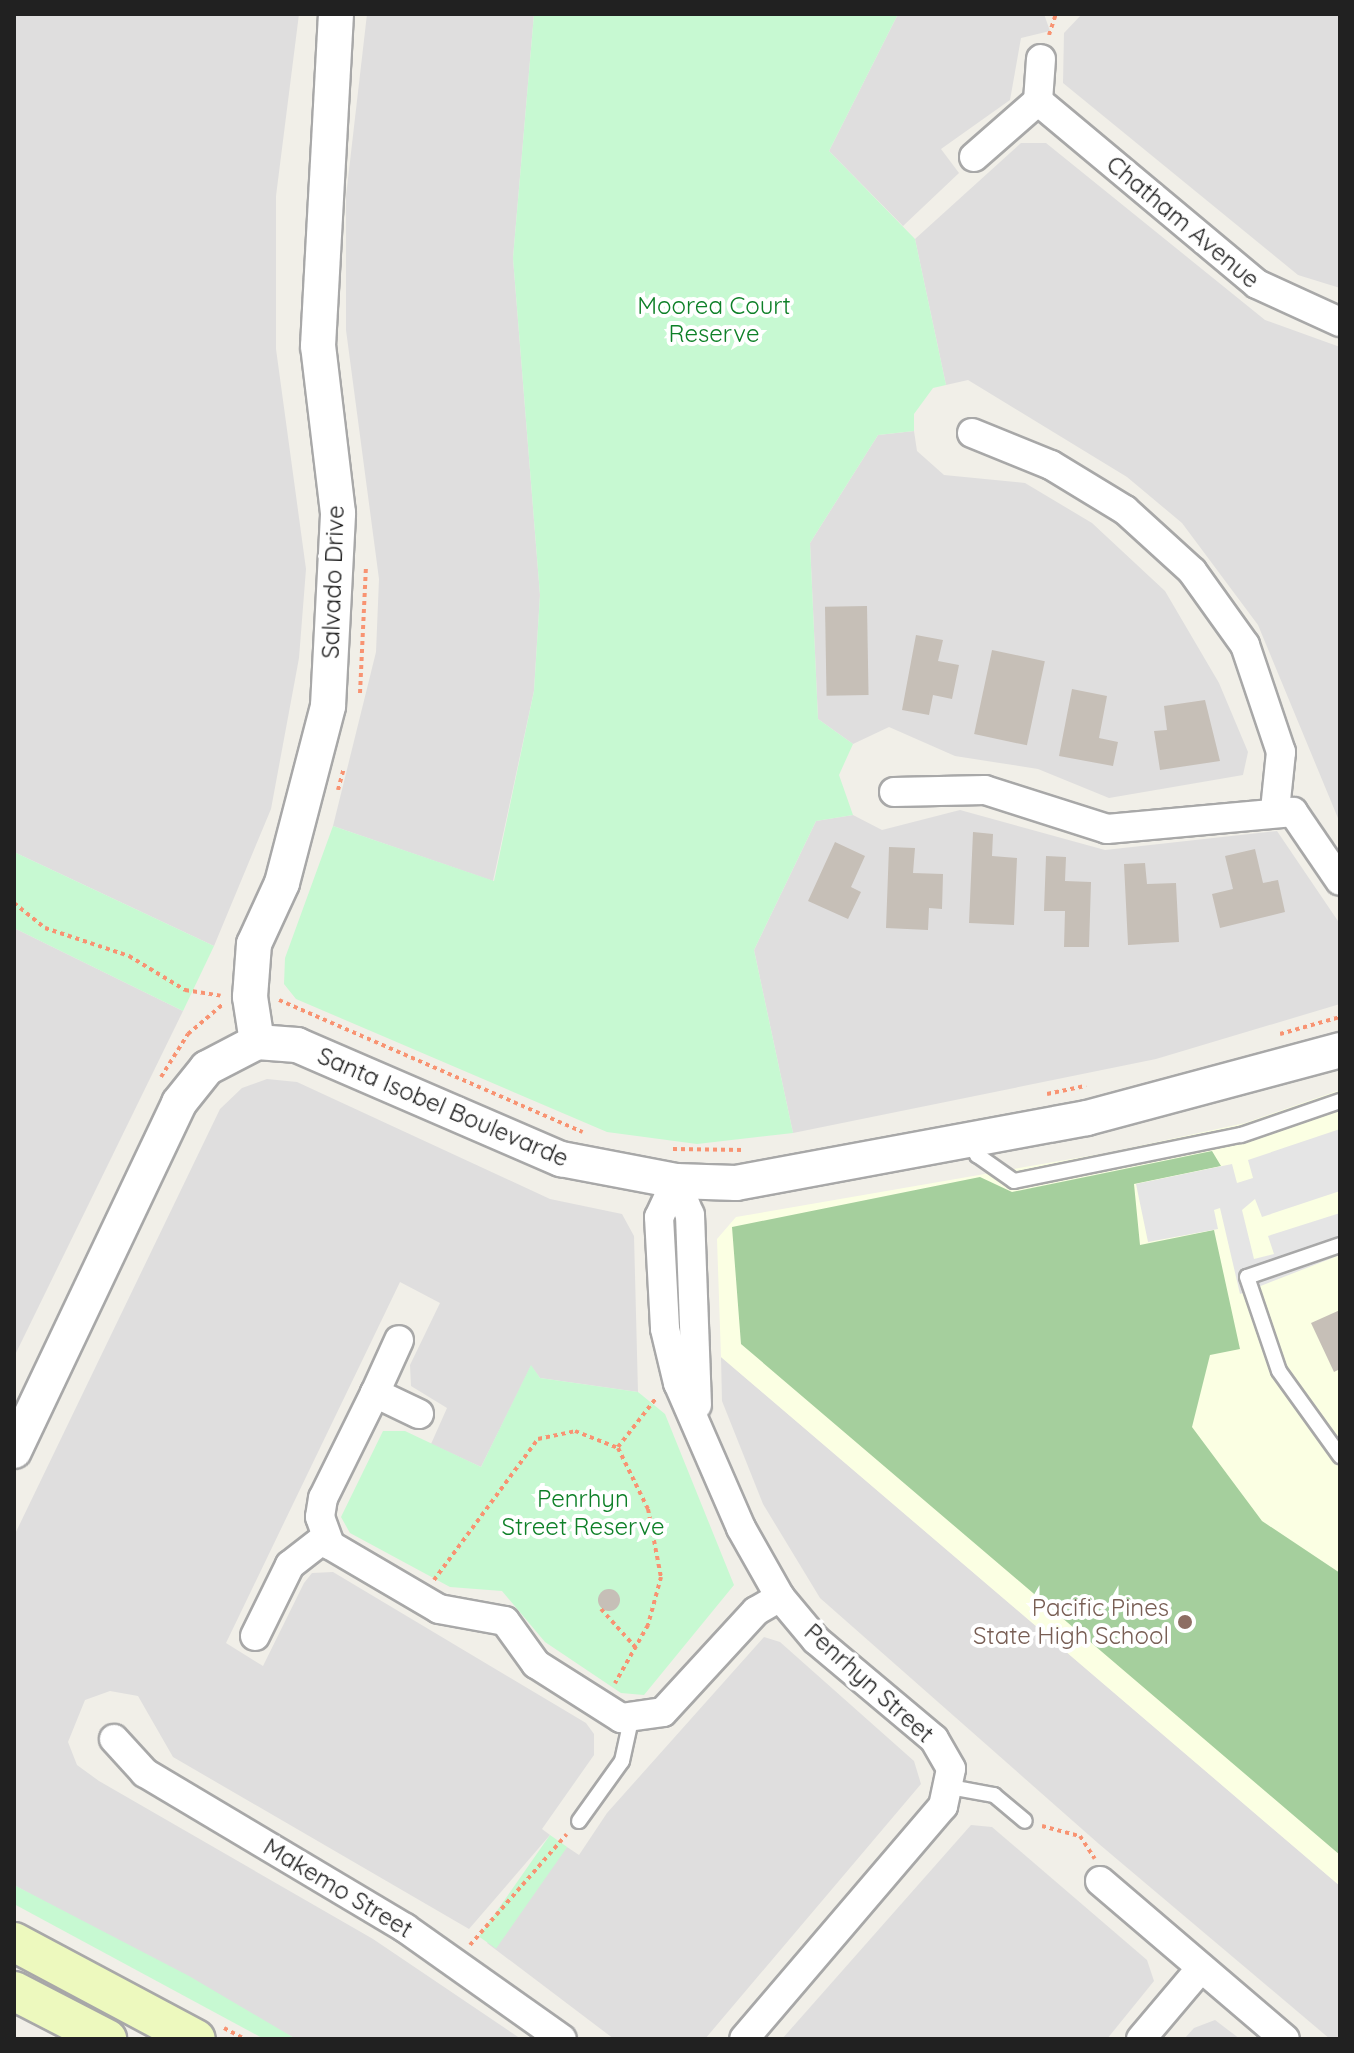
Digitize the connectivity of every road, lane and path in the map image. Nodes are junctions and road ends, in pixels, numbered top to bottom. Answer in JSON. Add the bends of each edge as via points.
{"nodes":[{"id":1,"x":336,"y":14,"type":"edge"},
{"id":2,"x":1041,"y":59,"type":"dead end"},
{"id":3,"x":1038,"y":101,"type":"junction"},
{"id":4,"x":974,"y":157,"type":"dead end"},
{"id":5,"x":1340,"y":322,"type":"edge"},
{"id":6,"x":972,"y":433,"type":"dead end"},
{"id":7,"x":894,"y":792,"type":"dead end"},
{"id":8,"x":1275,"y":810,"type":"junction"},
{"id":9,"x":1340,"y":881,"type":"edge"},
{"id":10,"x":14,"y":903,"type":"edge"},
{"id":11,"x":250,"y":997,"type":"junction"},
{"id":12,"x":1340,"y":1017,"type":"edge"},
{"id":13,"x":1264,"y":1038,"type":"dead end"},
{"id":14,"x":257,"y":1042,"type":"junction"},
{"id":15,"x":1340,"y":1050,"type":"edge"},
{"id":16,"x":1098,"y":1084,"type":"dead end"},
{"id":17,"x":1037,"y":1096,"type":"dead end"},
{"id":18,"x":1340,"y":1101,"type":"edge"},
{"id":19,"x":598,"y":1136,"type":"dead end"},
{"id":20,"x":972,"y":1136,"type":"junction"},
{"id":21,"x":666,"y":1149,"type":"dead end"},
{"id":22,"x":750,"y":1150,"type":"dead end"},
{"id":23,"x":676,"y":1181,"type":"junction"},
{"id":24,"x":1340,"y":1245,"type":"edge"},
{"id":25,"x":399,"y":1340,"type":"dead end"},
{"id":26,"x":375,"y":1393,"type":"junction"},
{"id":27,"x":654,"y":1401,"type":"dead end"},
{"id":28,"x":419,"y":1414,"type":"dead end"},
{"id":29,"x":618,"y":1448,"type":"junction"},
{"id":30,"x":14,"y":1451,"type":"edge"},
{"id":31,"x":1340,"y":1456,"type":"edge"},
{"id":32,"x":326,"y":1537,"type":"junction"},
{"id":33,"x":780,"y":1597,"type":"junction"},
{"id":34,"x":421,"y":1598,"type":"junction"},
{"id":35,"x":601,"y":1609,"type":"dead end"},
{"id":36,"x":255,"y":1636,"type":"dead end"},
{"id":37,"x":636,"y":1648,"type":"junction"},
{"id":38,"x":601,"y":1707,"type":"junction"},
{"id":39,"x":631,"y":1720,"type":"junction"},
{"id":40,"x":114,"y":1739,"type":"dead end"},
{"id":41,"x":950,"y":1787,"type":"junction"},
{"id":42,"x":579,"y":1821,"type":"joint"},
{"id":43,"x":1025,"y":1821,"type":"joint"},
{"id":44,"x":1100,"y":1881,"type":"joint"},
{"id":45,"x":14,"y":1942,"type":"edge"},
{"id":46,"x":455,"y":1962,"type":"junction"},
{"id":47,"x":1201,"y":1968,"type":"junction"},
{"id":48,"x":14,"y":1991,"type":"edge"},
{"id":49,"x":107,"y":2039,"type":"edge"},
{"id":50,"x":196,"y":2039,"type":"edge"},
{"id":51,"x":562,"y":2039,"type":"edge"},
{"id":52,"x":744,"y":2039,"type":"edge"},
{"id":53,"x":1141,"y":2039,"type":"edge"},
{"id":54,"x":1285,"y":2039,"type":"edge"}],
"edges":[{"from":1,"to":11,"type":"street","name":"Salvado Drive","via":[[318,346],[338,513],[328,706],[282,883],[254,944]]},
{"from":2,"to":3,"type":"street"},
{"from":3,"to":4,"type":"street"},
{"from":3,"to":5,"type":"street","name":"Chatham Avenue","via":[[1257,284]]},
{"from":6,"to":8,"type":"street","via":[[1051,465],[1125,510],[1192,571],[1245,645],[1281,752]]},
{"from":7,"to":8,"type":"street","via":[[985,790],[1107,829]]},
{"from":8,"to":9,"type":"street","via":[[1293,812],[1311,829]]},
{"from":10,"to":11,"type":"path","via":[[45,928],[129,956],[185,990]]},
{"from":11,"to":14,"type":"street","name":"Salvado Drive"},
{"from":11,"to":19,"type":"path","via":[[272,995]]},
{"from":12,"to":13,"type":"path"},
{"from":14,"to":23,"type":"street","name":"Santa Isobel Boulevarde","via":[[297,1045],[561,1159]]},
{"from":14,"to":30,"type":"street","via":[[207,1068],[179,1103]]},
{"from":15,"to":20,"type":"street","name":"Santa Isobel Boulevarde","via":[[1175,1098]]},
{"from":16,"to":17,"type":"path"},
{"from":18,"to":20,"type":"lane","via":[[1241,1135],[1014,1181],[977,1155]]},
{"from":20,"to":23,"type":"street","name":"Santa Isobel Boulevarde","via":[[778,1177]]},
{"from":21,"to":22,"type":"path"},
{"from":23,"to":33,"type":"street","name":"Penrhyn Street","via":[[690,1215],[697,1418],[741,1528]]},
{"from":24,"to":31,"type":"lane","via":[[1247,1277],[1279,1371]]},
{"from":25,"to":26,"type":"street"},
{"from":26,"to":28,"type":"street"},
{"from":26,"to":32,"type":"street","via":[[323,1498]]},
{"from":27,"to":29,"type":"path"},
{"from":29,"to":34,"type":"path","via":[[575,1431],[538,1439]]},
{"from":29,"to":37,"type":"path","via":[[648,1509],[661,1577]]},
{"from":32,"to":34,"type":"street"},
{"from":32,"to":36,"type":"street","via":[[290,1565]]},
{"from":33,"to":39,"type":"street","via":[[756,1611],[663,1712]]},
{"from":33,"to":41,"type":"street","name":"Penrhyn Street","via":[[816,1640],[934,1739],[951,1769]]},
{"from":34,"to":38,"type":"street","via":[[505,1621],[536,1664]]},
{"from":35,"to":37,"type":"path"},
{"from":37,"to":38,"type":"path"},
{"from":38,"to":39,"type":"street"},
{"from":39,"to":42,"type":"lane","via":[[622,1761]]},
{"from":40,"to":46,"type":"street","name":"Makemo Street","via":[[145,1773]]},
{"from":41,"to":43,"type":"lane","via":[[994,1795]]},
{"from":41,"to":52,"type":"street","via":[[943,1806]]},
{"from":42,"to":46,"type":"path"},
{"from":43,"to":44,"type":"path","via":[[1080,1836]]},
{"from":44,"to":47,"type":"street"},
{"from":45,"to":50,"type":"main road"},
{"from":46,"to":51,"type":"street","name":"Makemo Street"},
{"from":47,"to":53,"type":"street"},
{"from":47,"to":54,"type":"street"},
{"from":48,"to":49,"type":"main road"}]}
